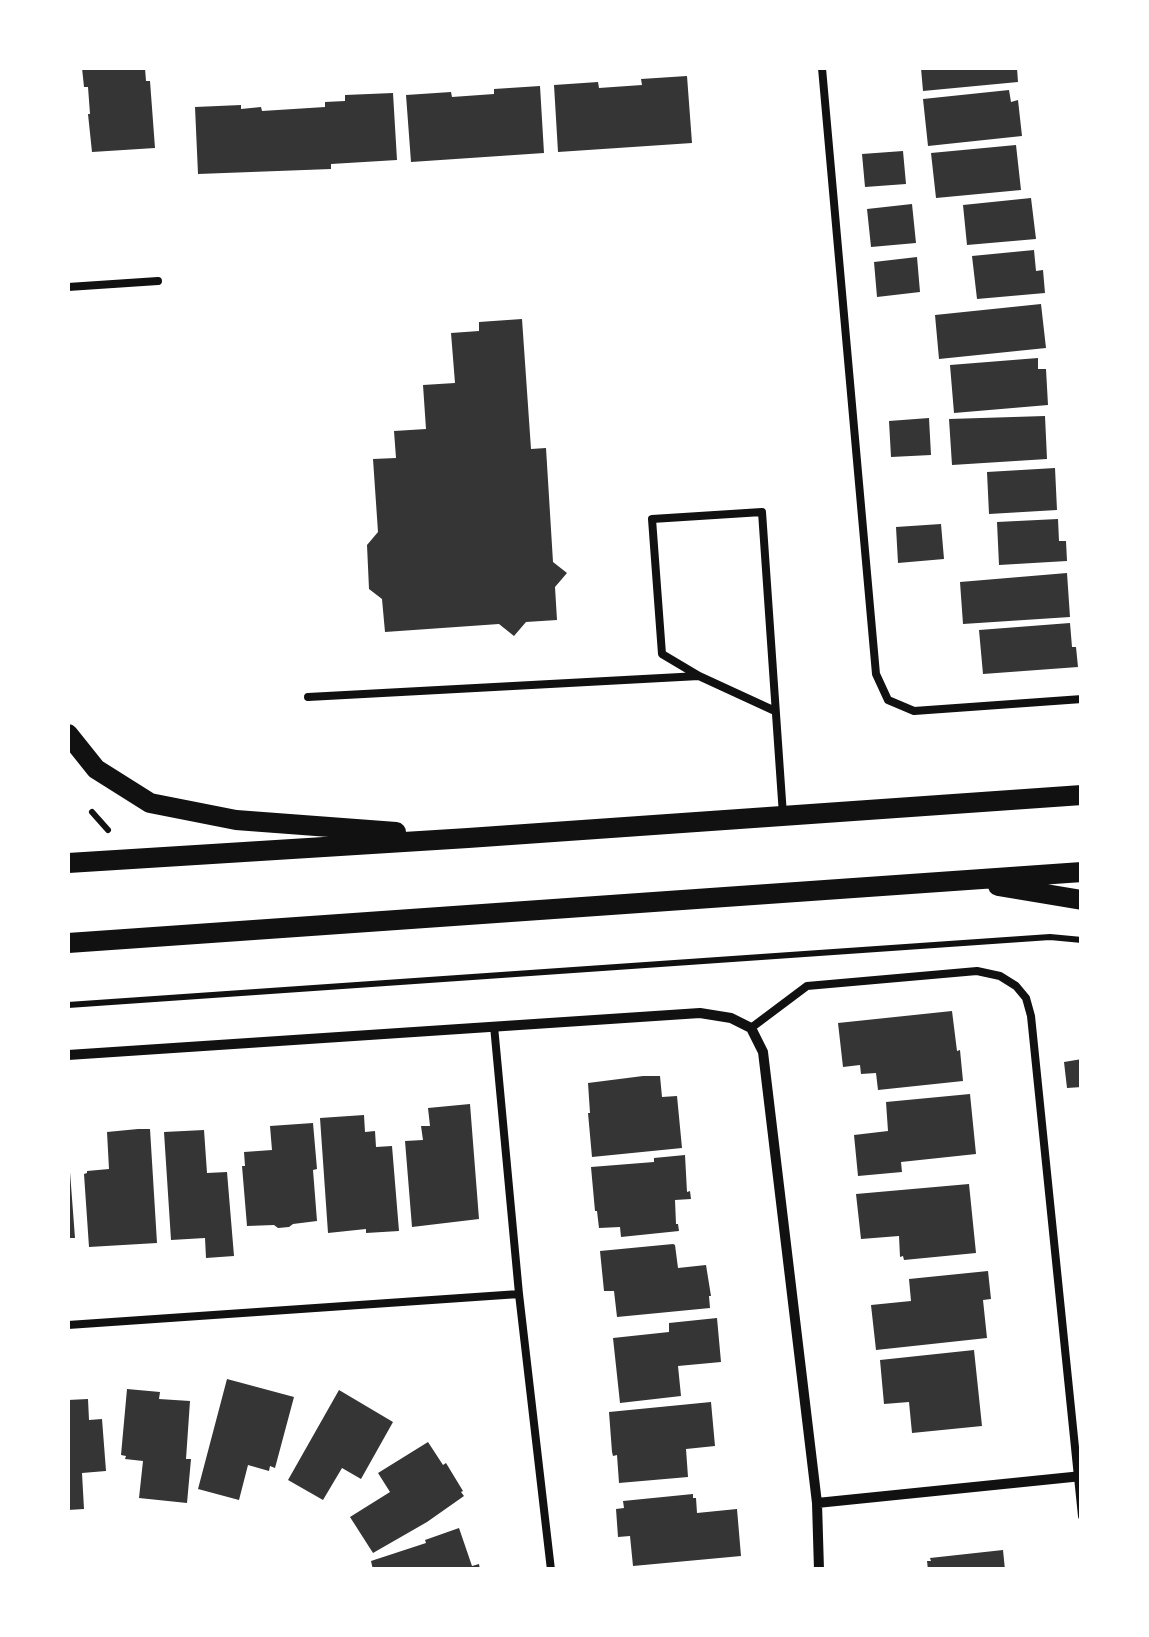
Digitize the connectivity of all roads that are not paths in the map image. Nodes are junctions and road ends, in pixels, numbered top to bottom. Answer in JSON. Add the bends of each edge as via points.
{"nodes":[{"id":1,"x":822,"y":68,"type":"edge"},
{"id":2,"x":158,"y":282,"type":"dead end"},
{"id":3,"x":68,"y":287,"type":"edge"},
{"id":4,"x":699,"y":676,"type":"junction"},
{"id":5,"x":308,"y":697,"type":"dead end"},
{"id":6,"x":1082,"y":698,"type":"edge"},
{"id":7,"x":776,"y":710,"type":"junction"},
{"id":8,"x":68,"y":734,"type":"edge"},
{"id":9,"x":1082,"y":795,"type":"edge"},
{"id":10,"x":783,"y":816,"type":"junction"},
{"id":11,"x":468,"y":838,"type":"junction"},
{"id":12,"x":68,"y":862,"type":"edge"},
{"id":13,"x":1082,"y":872,"type":"edge"},
{"id":14,"x":966,"y":881,"type":"junction"},
{"id":15,"x":1082,"y":900,"type":"edge"},
{"id":16,"x":68,"y":943,"type":"edge"},
{"id":17,"x":494,"y":1026,"type":"junction"},
{"id":18,"x":751,"y":1028,"type":"junction"},
{"id":19,"x":68,"y":1055,"type":"edge"},
{"id":20,"x":519,"y":1294,"type":"junction"},
{"id":21,"x":68,"y":1325,"type":"edge"},
{"id":22,"x":1080,"y":1476,"type":"edge"},
{"id":23,"x":817,"y":1503,"type":"junction"},
{"id":24,"x":1082,"y":1516,"type":"edge"},
{"id":25,"x":551,"y":1570,"type":"edge"},
{"id":26,"x":820,"y":1570,"type":"edge"}],
"edges":[{"from":1,"to":6,"type":"lane","via":[[876,674],[888,700],[914,712]]},
{"from":2,"to":3,"type":"lane"},
{"from":4,"to":5,"type":"lane"},
{"from":4,"to":7,"type":"lane"},
{"from":4,"to":7,"type":"lane","via":[[662,654],[652,519],[762,512]]},
{"from":7,"to":10,"type":"lane"},
{"from":8,"to":11,"type":"main road","via":[[96,768],[150,802],[236,820]]},
{"from":9,"to":10,"type":"main road"},
{"from":10,"to":11,"type":"main road"},
{"from":11,"to":12,"type":"main road"},
{"from":13,"to":14,"type":"main road"},
{"from":14,"to":15,"type":"main road"},
{"from":14,"to":16,"type":"main road"},
{"from":17,"to":18,"type":"street","via":[[700,1013]]},
{"from":17,"to":19,"type":"street"},
{"from":17,"to":20,"type":"lane"},
{"from":18,"to":22,"type":"lane","via":[[807,986],[976,970],[1000,976],[1026,998]]},
{"from":18,"to":23,"type":"street","via":[[763,1052]]},
{"from":20,"to":21,"type":"lane"},
{"from":20,"to":25,"type":"lane"},
{"from":22,"to":23,"type":"street"},
{"from":22,"to":24,"type":"lane"},
{"from":23,"to":26,"type":"street"}]}
